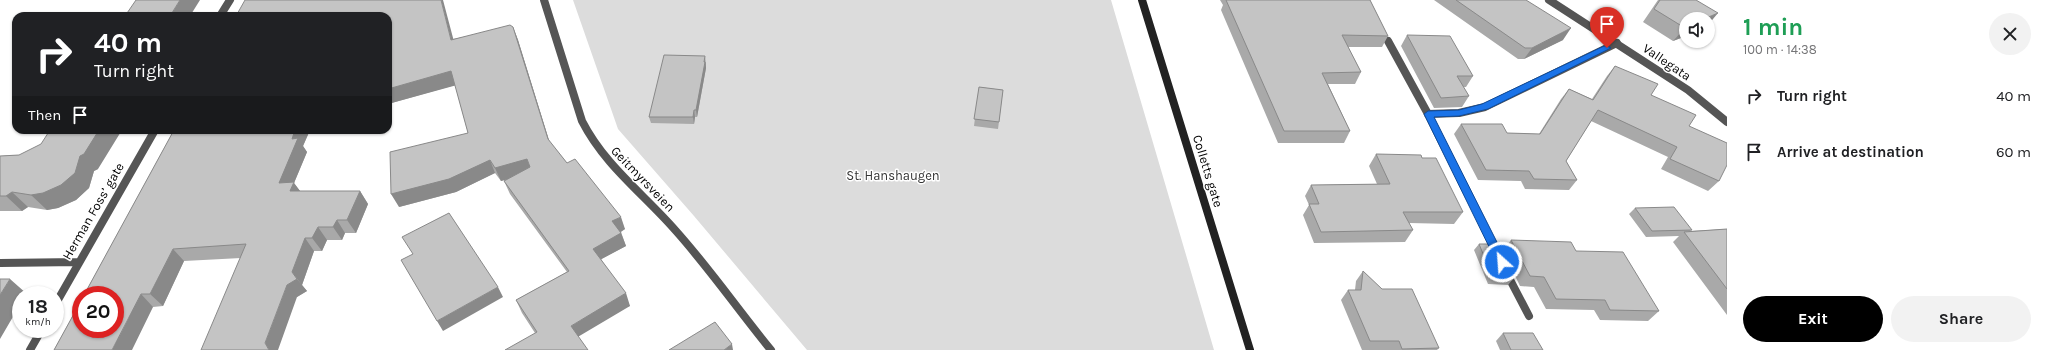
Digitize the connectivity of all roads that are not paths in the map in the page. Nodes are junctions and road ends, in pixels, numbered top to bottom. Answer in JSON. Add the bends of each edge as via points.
{"nodes":[{"id":1,"x":230,"y":0,"type":"edge"},
{"id":2,"x":544,"y":0,"type":"edge"},
{"id":3,"x":1142,"y":0,"type":"edge"},
{"id":4,"x":1549,"y":0,"type":"edge"},
{"id":5,"x":222,"y":12,"type":"edge"},
{"id":6,"x":1388,"y":41,"type":"edge"},
{"id":7,"x":1617,"y":43,"type":"junction"},
{"id":8,"x":1428,"y":114,"type":"junction"},
{"id":9,"x":1727,"y":122,"type":"edge"},
{"id":10,"x":153,"y":134,"type":"edge"},
{"id":11,"x":78,"y":262,"type":"junction"},
{"id":12,"x":0,"y":263,"type":"edge"},
{"id":13,"x":64,"y":288,"type":"edge"},
{"id":14,"x":1528,"y":316,"type":"dead end"},
{"id":15,"x":37,"y":338,"type":"edge"},
{"id":16,"x":30,"y":350,"type":"edge"},
{"id":17,"x":771,"y":350,"type":"edge"},
{"id":18,"x":1250,"y":350,"type":"edge"}],
"edges":[{"from":1,"to":5,"type":"street"},
{"from":2,"to":17,"type":"street","name":"Geitmyrsveien","via":[[590,139],[675,231]]},
{"from":3,"to":18,"type":"main road","name":"Colletts gate"},
{"from":4,"to":7,"type":"street","name":"Vallegata"},
{"from":6,"to":8,"type":"street"},
{"from":7,"to":8,"type":"street","via":[[1485,107],[1459,113]]},
{"from":7,"to":9,"type":"street","name":"Vallegata","via":[[1688,90]]},
{"from":8,"to":14,"type":"street"},
{"from":10,"to":11,"type":"street","name":"Herman Foss’ gate"},
{"from":11,"to":12,"type":"street"},
{"from":11,"to":13,"type":"street","name":"Herman Foss’ gate"},
{"from":15,"to":16,"type":"street"}]}
